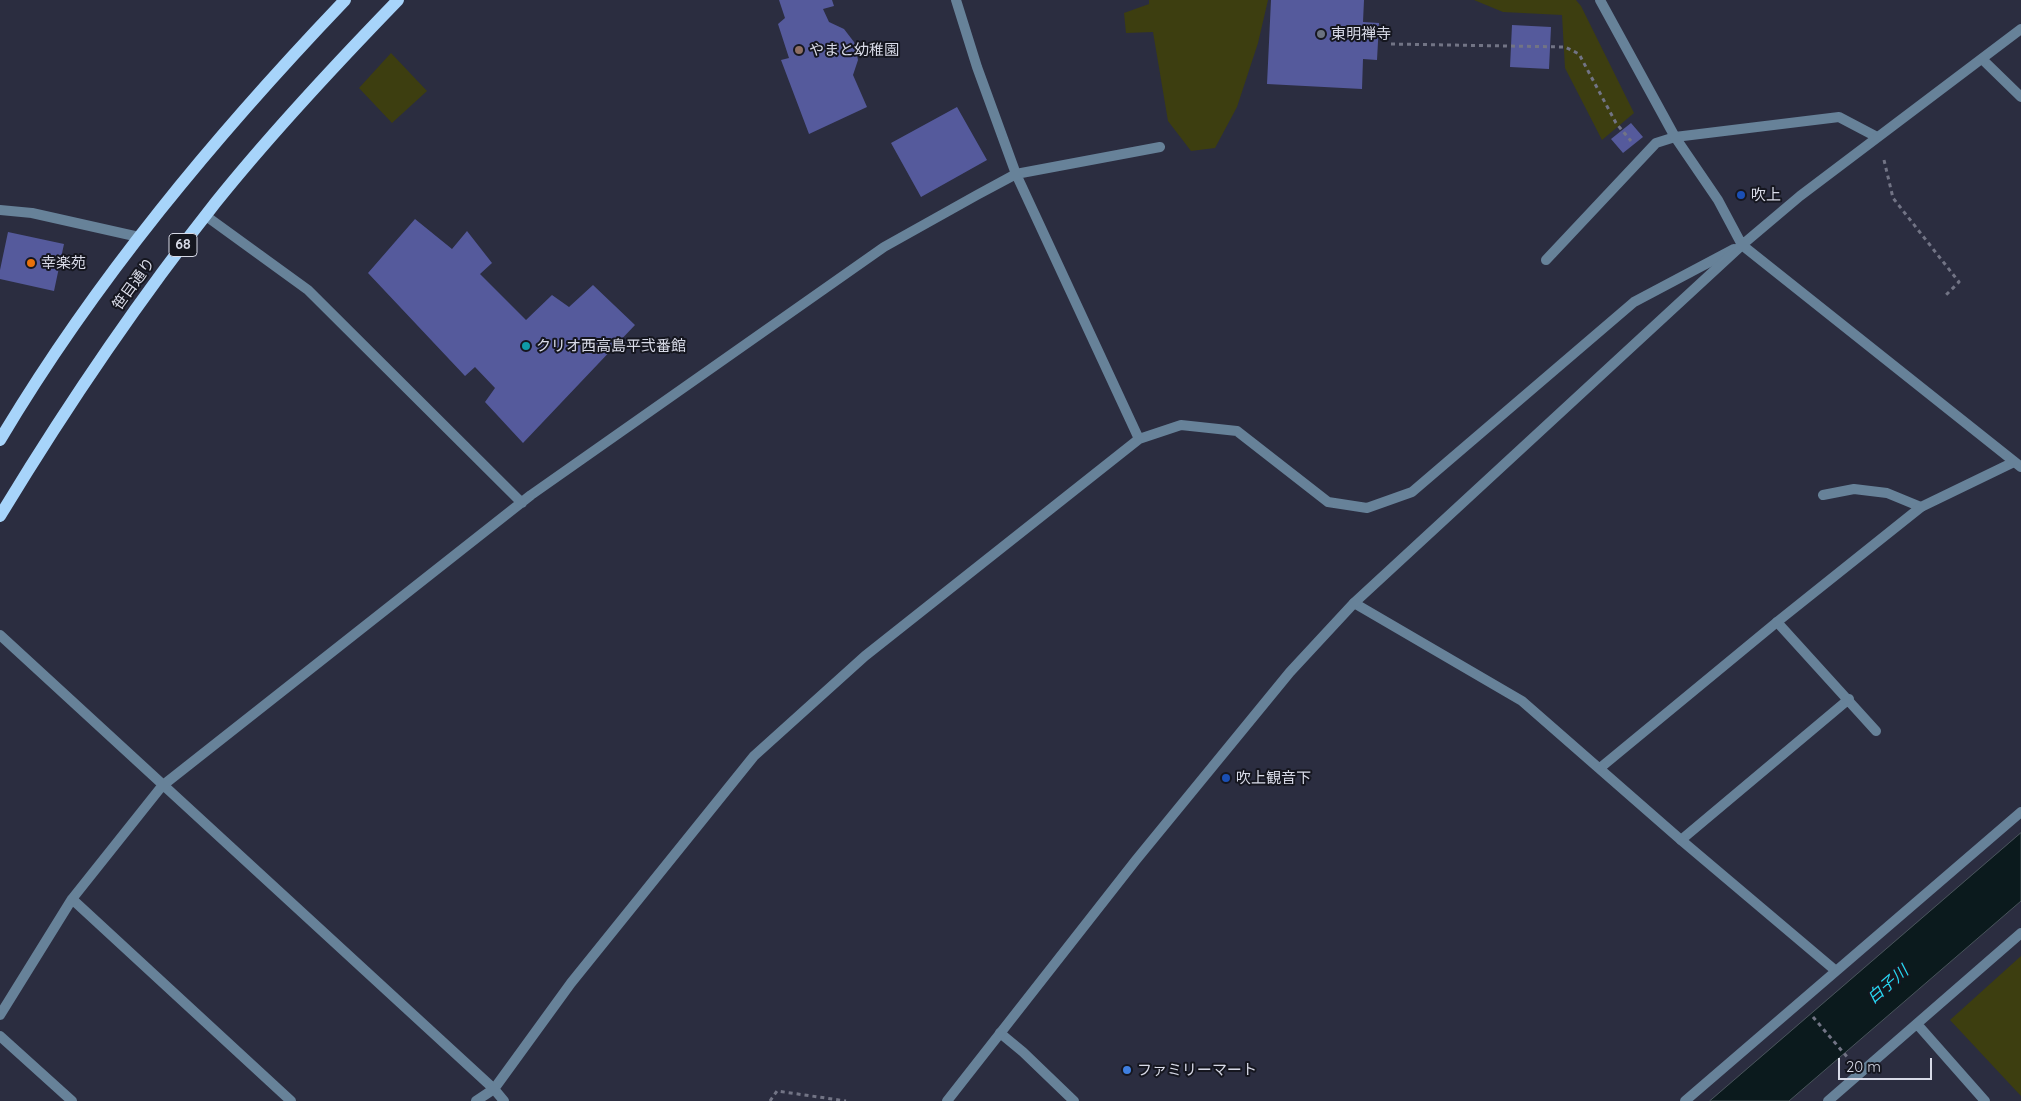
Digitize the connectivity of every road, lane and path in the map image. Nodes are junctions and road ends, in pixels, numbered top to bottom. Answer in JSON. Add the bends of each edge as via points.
{"nodes":[{"id":1,"x":345,"y":0,"type":"edge"},
{"id":2,"x":398,"y":0,"type":"edge"},
{"id":3,"x":956,"y":0,"type":"edge"},
{"id":4,"x":1600,"y":0,"type":"edge"},
{"id":5,"x":2021,"y":29,"type":"edge"},
{"id":6,"x":1391,"y":44,"type":"dead end"},
{"id":7,"x":1982,"y":59,"type":"junction"},
{"id":8,"x":2021,"y":97,"type":"edge"},
{"id":9,"x":1675,"y":136,"type":"junction"},
{"id":10,"x":1874,"y":140,"type":"junction"},
{"id":11,"x":1632,"y":143,"type":"dead end"},
{"id":12,"x":1160,"y":147,"type":"dead end"},
{"id":13,"x":1016,"y":174,"type":"junction"},
{"id":14,"x":0,"y":210,"type":"edge"},
{"id":15,"x":206,"y":216,"type":"junction"},
{"id":16,"x":140,"y":237,"type":"junction"},
{"id":17,"x":1742,"y":245,"type":"junction"},
{"id":18,"x":1546,"y":260,"type":"dead end"},
{"id":19,"x":1945,"y":296,"type":"dead end"},
{"id":20,"x":1139,"y":439,"type":"junction"},
{"id":21,"x":0,"y":440,"type":"edge"},
{"id":22,"x":2018,"y":464,"type":"edge"},
{"id":23,"x":1823,"y":495,"type":"dead end"},
{"id":24,"x":522,"y":502,"type":"junction"},
{"id":25,"x":1920,"y":507,"type":"junction"},
{"id":26,"x":0,"y":516,"type":"edge"},
{"id":27,"x":1354,"y":603,"type":"junction"},
{"id":28,"x":1777,"y":622,"type":"junction"},
{"id":29,"x":0,"y":634,"type":"edge"},
{"id":30,"x":1848,"y":700,"type":"junction"},
{"id":31,"x":1876,"y":731,"type":"dead end"},
{"id":32,"x":1600,"y":768,"type":"junction"},
{"id":33,"x":162,"y":786,"type":"junction"},
{"id":34,"x":2021,"y":812,"type":"edge"},
{"id":35,"x":1681,"y":840,"type":"junction"},
{"id":36,"x":72,"y":899,"type":"junction"},
{"id":37,"x":2021,"y":933,"type":"edge"},
{"id":38,"x":1836,"y":971,"type":"junction"},
{"id":39,"x":1808,"y":1011,"type":"dead end"},
{"id":40,"x":0,"y":1015,"type":"edge"},
{"id":41,"x":1917,"y":1024,"type":"junction"},
{"id":42,"x":1000,"y":1033,"type":"junction"},
{"id":43,"x":0,"y":1036,"type":"edge"},
{"id":44,"x":1849,"y":1059,"type":"dead end"},
{"id":45,"x":494,"y":1089,"type":"junction"},
{"id":46,"x":72,"y":1101,"type":"edge"},
{"id":47,"x":291,"y":1101,"type":"edge"},
{"id":48,"x":476,"y":1101,"type":"edge"},
{"id":49,"x":504,"y":1101,"type":"edge"},
{"id":50,"x":770,"y":1101,"type":"edge"},
{"id":51,"x":846,"y":1101,"type":"edge"},
{"id":52,"x":947,"y":1101,"type":"edge"},
{"id":53,"x":1074,"y":1101,"type":"edge"},
{"id":54,"x":1685,"y":1101,"type":"edge"},
{"id":55,"x":1828,"y":1101,"type":"edge"},
{"id":56,"x":1985,"y":1101,"type":"edge"}],
"edges":[{"from":1,"to":16,"type":"main road","name":"笹目通り","number":"68","via":[[250,102]]},
{"from":2,"to":15,"type":"main road","name":"笹目通り","number":"68","via":[[292,114]]},
{"from":3,"to":13,"type":"street"},
{"from":4,"to":9,"type":"street"},
{"from":5,"to":7,"type":"street"},
{"from":6,"to":11,"type":"path","via":[[1565,47],[1579,54],[1616,122]]},
{"from":7,"to":8,"type":"street"},
{"from":7,"to":10,"type":"street"},
{"from":9,"to":10,"type":"street","via":[[1839,117]]},
{"from":9,"to":17,"type":"street","via":[[1718,200]]},
{"from":9,"to":18,"type":"street","via":[[1656,142]]},
{"from":10,"to":17,"type":"street"},
{"from":10,"to":19,"type":"path","via":[[1882,155],[1893,198],[1959,282]]},
{"from":12,"to":13,"type":"street"},
{"from":13,"to":20,"type":"street"},
{"from":13,"to":24,"type":"street","via":[[884,247]]},
{"from":14,"to":16,"type":"street"},
{"from":15,"to":24,"type":"street","via":[[308,290]]},
{"from":15,"to":26,"type":"main road","name":"笹目通り","number":"68","via":[[59,420]]},
{"from":16,"to":21,"type":"main road","name":"笹目通り","number":"68","via":[[71,331]]},
{"from":17,"to":20,"type":"street","via":[[1634,302],[1412,492],[1368,508],[1328,502],[1237,431],[1181,425]]},
{"from":17,"to":22,"type":"street"},
{"from":17,"to":27,"type":"street"},
{"from":20,"to":45,"type":"street","via":[[865,656],[754,756],[571,983]]},
{"from":22,"to":25,"type":"street"},
{"from":23,"to":25,"type":"street","via":[[1854,489],[1887,493]]},
{"from":24,"to":33,"type":"street"},
{"from":25,"to":28,"type":"street"},
{"from":27,"to":32,"type":"street","via":[[1522,700]]},
{"from":27,"to":42,"type":"street","via":[[1278,688]]},
{"from":28,"to":30,"type":"street"},
{"from":28,"to":32,"type":"street"},
{"from":29,"to":33,"type":"street"},
{"from":30,"to":31,"type":"street"},
{"from":30,"to":35,"type":"street"},
{"from":32,"to":35,"type":"street"},
{"from":33,"to":36,"type":"street"},
{"from":33,"to":45,"type":"street"},
{"from":34,"to":38,"type":"street"},
{"from":35,"to":38,"type":"street"},
{"from":36,"to":40,"type":"street"},
{"from":36,"to":47,"type":"street"},
{"from":37,"to":41,"type":"street"},
{"from":38,"to":54,"type":"street"},
{"from":39,"to":44,"type":"path"},
{"from":41,"to":55,"type":"street"},
{"from":41,"to":56,"type":"street"},
{"from":42,"to":52,"type":"street"},
{"from":42,"to":53,"type":"street"},
{"from":43,"to":46,"type":"street"},
{"from":45,"to":48,"type":"street"},
{"from":45,"to":49,"type":"street"},
{"from":50,"to":51,"type":"path","via":[[777,1091]]}]}
